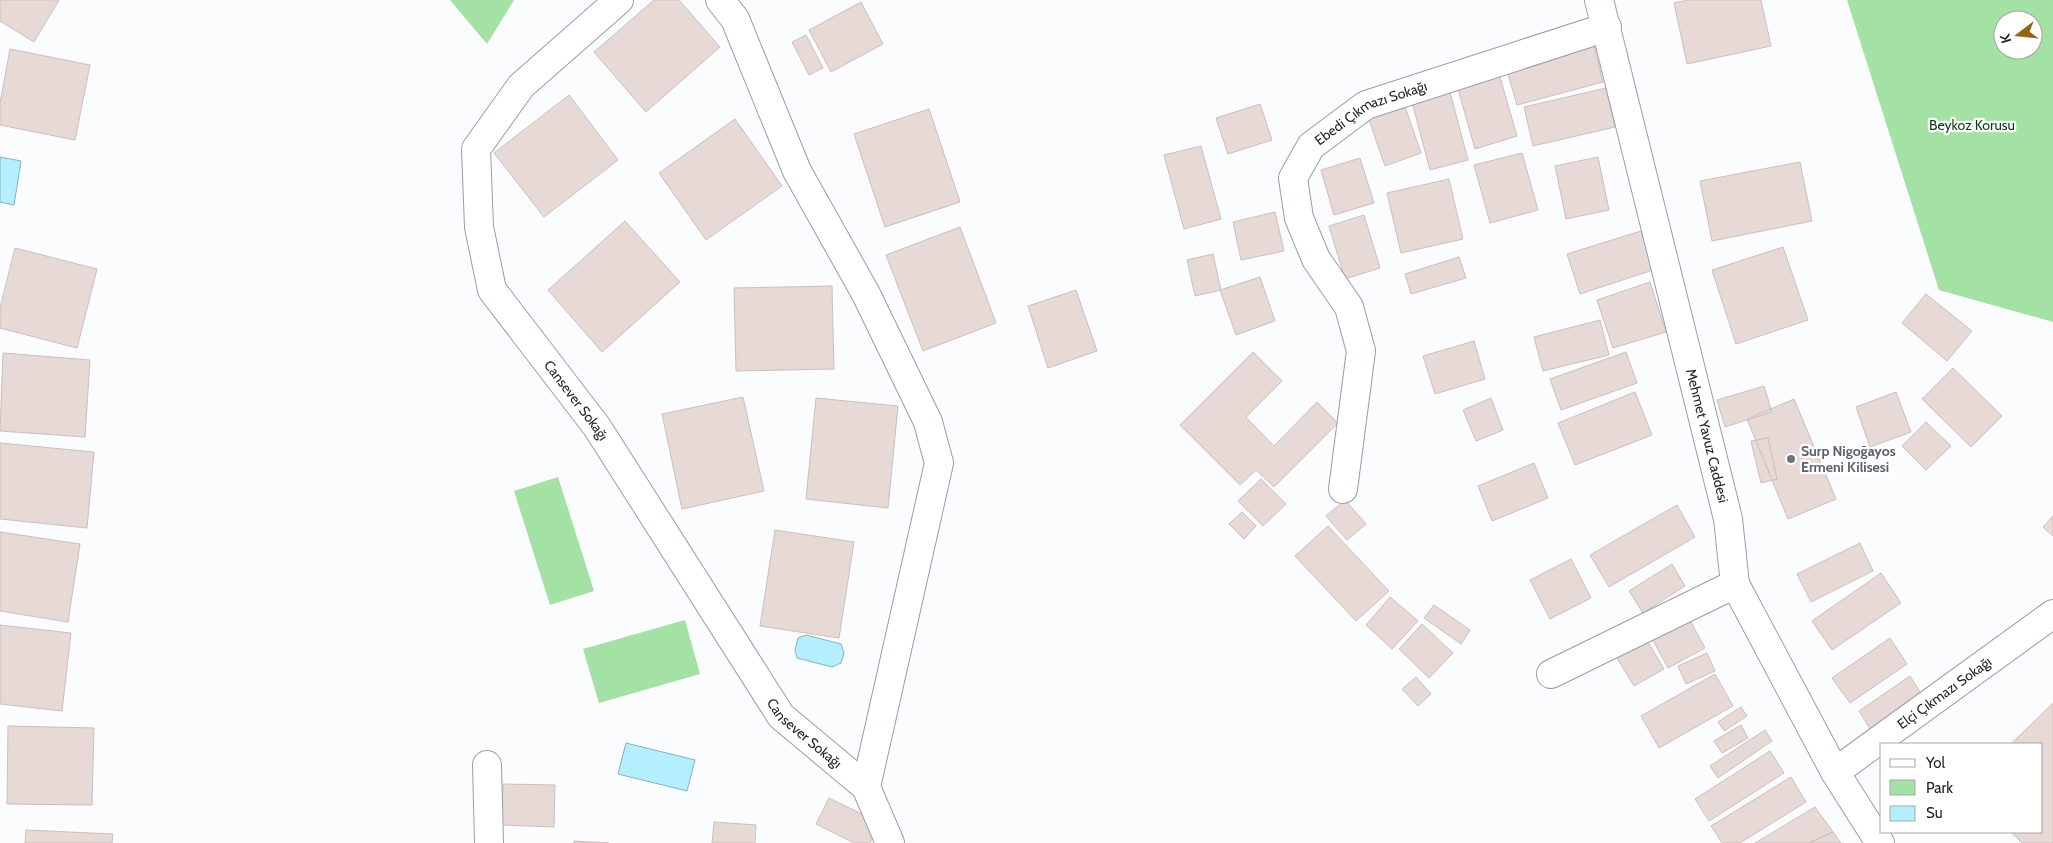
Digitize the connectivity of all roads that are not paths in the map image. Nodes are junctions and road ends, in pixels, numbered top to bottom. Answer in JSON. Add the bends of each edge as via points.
{"nodes":[{"id":1,"x":619,"y":0,"type":"edge"},
{"id":2,"x":720,"y":0,"type":"edge"},
{"id":3,"x":1599,"y":0,"type":"edge"},
{"id":4,"x":1607,"y":27,"type":"junction"},
{"id":5,"x":1343,"y":489,"type":"dead end"},
{"id":6,"x":1735,"y":584,"type":"junction"},
{"id":7,"x":2053,"y":614,"type":"edge"},
{"id":8,"x":1551,"y":674,"type":"dead end"},
{"id":9,"x":487,"y":765,"type":"dead end"},
{"id":10,"x":1835,"y":772,"type":"junction"},
{"id":11,"x":866,"y":787,"type":"junction"},
{"id":12,"x":489,"y":843,"type":"edge"},
{"id":13,"x":890,"y":843,"type":"edge"},
{"id":14,"x":1880,"y":843,"type":"edge"}],
"edges":[{"from":1,"to":11,"type":"street","name":"Cansever Sokağı","via":[[521,86],[476,149],[479,227],[492,290],[597,427],[781,716]]},
{"from":2,"to":11,"type":"street","via":[[735,19],[797,170],[866,294],[928,422],[939,462]]},
{"from":3,"to":4,"type":"street","name":"Mehmet Yavuz Caddesi"},
{"from":4,"to":5,"type":"street","name":"Ebedi Çıkmazı Sokağı","via":[[1366,105],[1311,146],[1293,178],[1299,218],[1316,259],[1349,308],[1361,351]]},
{"from":4,"to":6,"type":"street","name":"Mehmet Yavuz Caddesi","via":[[1728,518]]},
{"from":6,"to":8,"type":"street"},
{"from":6,"to":10,"type":"street","name":"Mehmet Yavuz Caddesi"},
{"from":7,"to":10,"type":"street","name":"Elçi Çıkmazı Sokağı"},
{"from":9,"to":12,"type":"street"},
{"from":10,"to":14,"type":"street","name":"Mehmet Yavuz Caddesi"},
{"from":11,"to":13,"type":"street","name":"Cansever Sokağı"}]}
